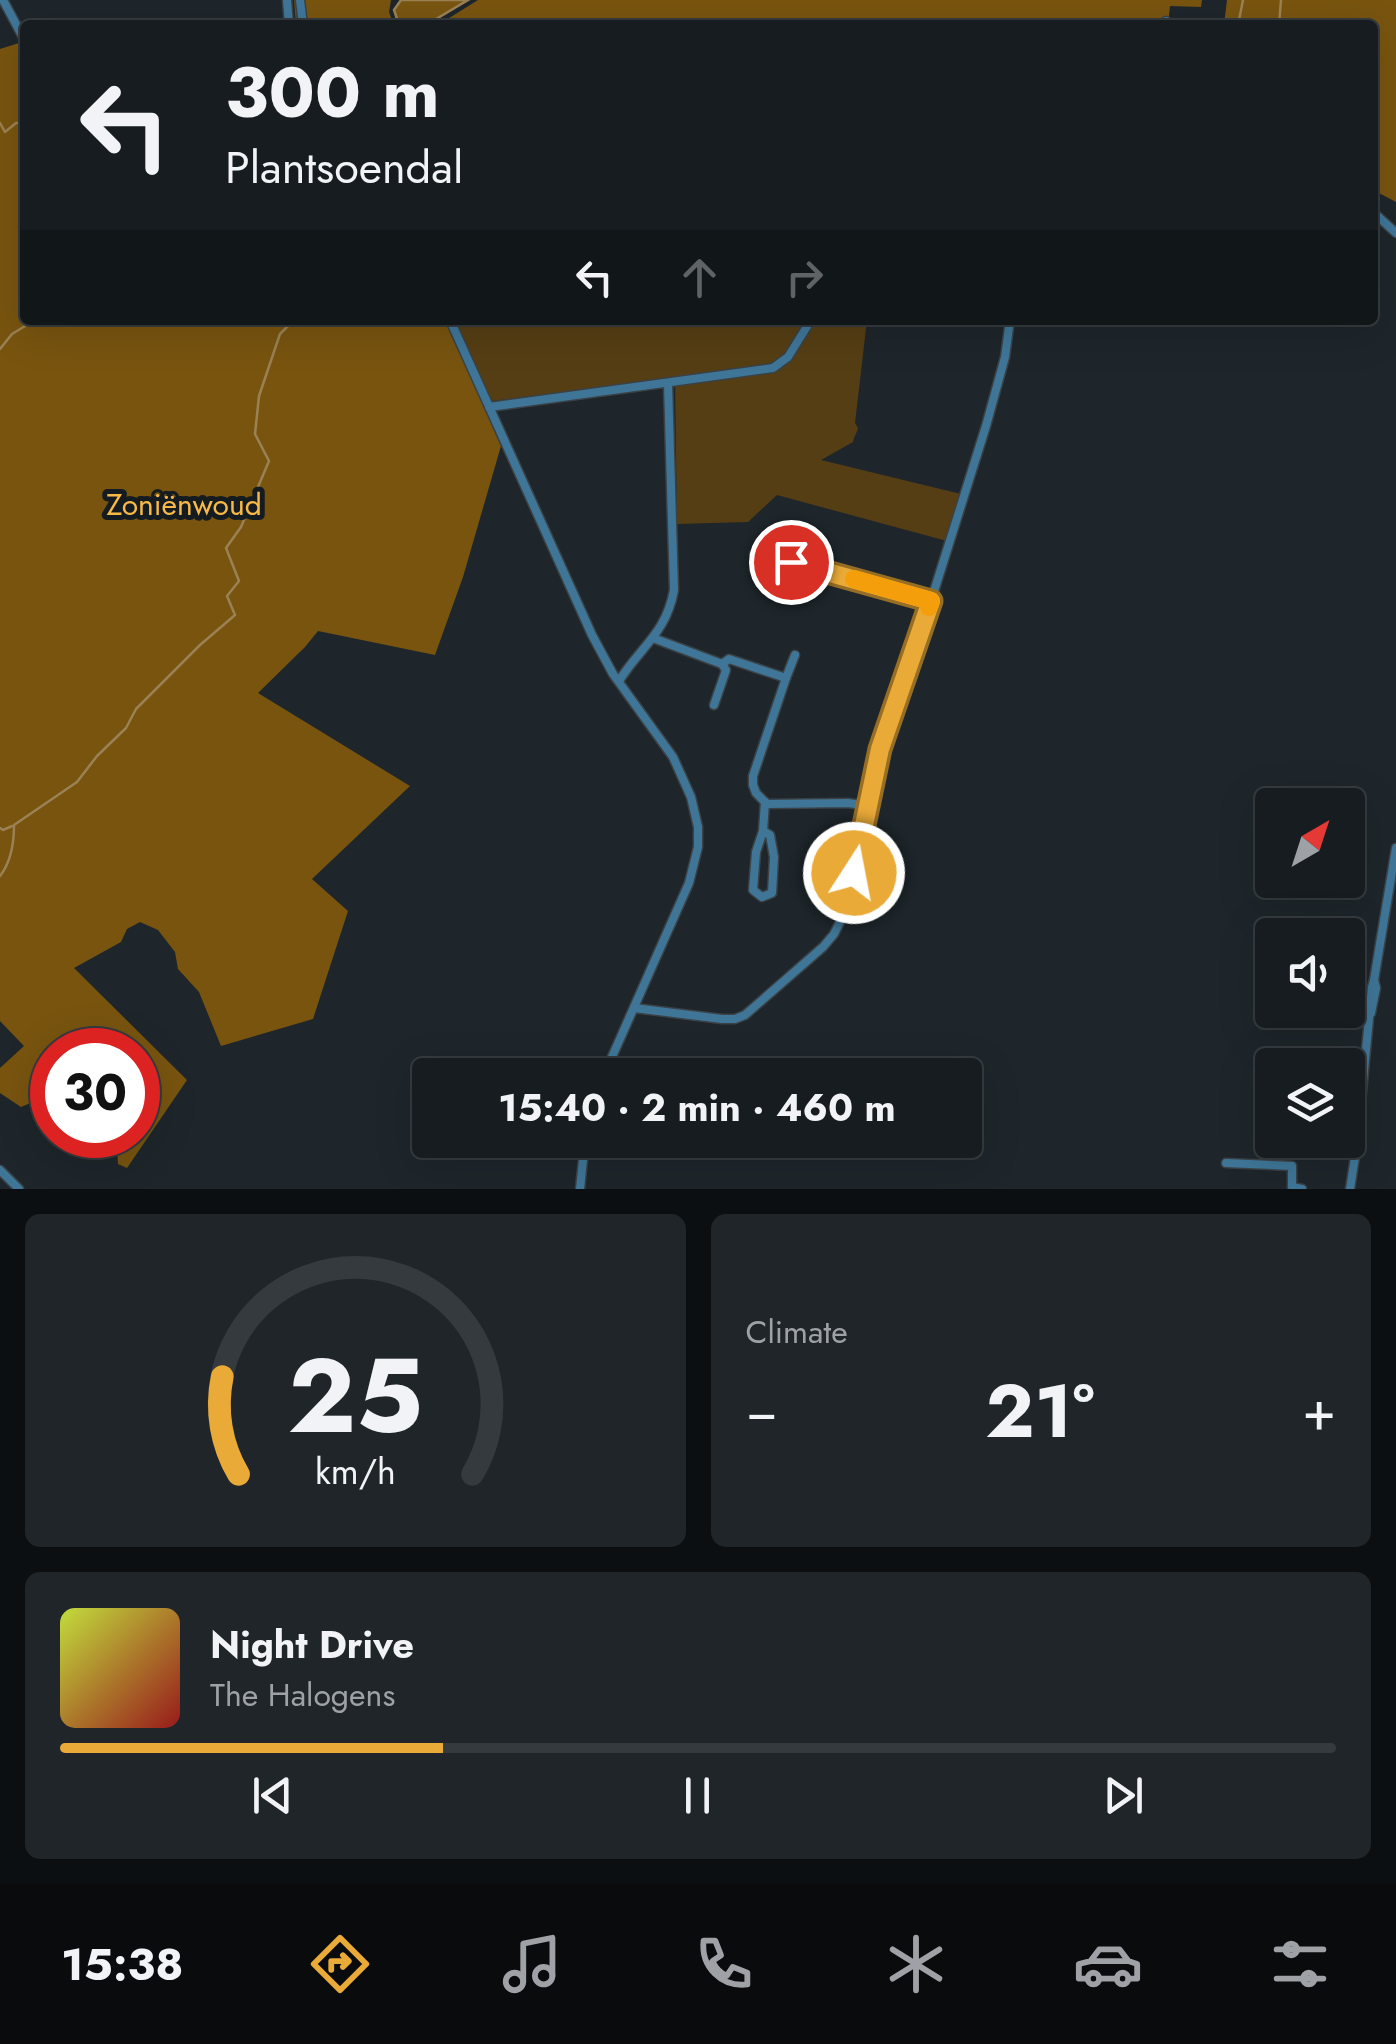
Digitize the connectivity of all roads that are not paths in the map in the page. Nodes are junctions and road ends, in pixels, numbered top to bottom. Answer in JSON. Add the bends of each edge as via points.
{"nodes":[{"id":1,"x":3,"y":0,"type":"edge"},
{"id":2,"x":20,"y":32,"type":"edge"},
{"id":3,"x":452,"y":325,"type":"edge"},
{"id":4,"x":808,"y":325,"type":"edge"},
{"id":5,"x":1009,"y":325,"type":"edge"},
{"id":6,"x":668,"y":384,"type":"junction"},
{"id":7,"x":489,"y":407,"type":"junction"},
{"id":8,"x":754,"y":554,"type":"dead end"},
{"id":9,"x":931,"y":601,"type":"junction"},
{"id":10,"x":653,"y":638,"type":"junction"},
{"id":11,"x":795,"y":655,"type":"dead end"},
{"id":12,"x":722,"y":664,"type":"junction"},
{"id":13,"x":786,"y":678,"type":"junction"},
{"id":14,"x":619,"y":682,"type":"junction"},
{"id":15,"x":714,"y":704,"type":"dead end"},
{"id":16,"x":765,"y":802,"type":"junction"},
{"id":17,"x":868,"y":806,"type":"junction"},
{"id":18,"x":763,"y":831,"type":"junction"},
{"id":19,"x":1396,"y":848,"type":"edge"},
{"id":20,"x":634,"y":1008,"type":"junction"},
{"id":21,"x":612,"y":1058,"type":"edge"},
{"id":22,"x":584,"y":1158,"type":"edge"},
{"id":23,"x":1226,"y":1163,"type":"dead end"},
{"id":24,"x":0,"y":1170,"type":"edge"},
{"id":25,"x":19,"y":1189,"type":"edge"},
{"id":26,"x":580,"y":1189,"type":"edge"},
{"id":27,"x":1302,"y":1189,"type":"edge"},
{"id":28,"x":1350,"y":1189,"type":"edge"}],
"edges":[{"from":1,"to":2,"type":"street"},
{"from":3,"to":7,"type":"street"},
{"from":4,"to":6,"type":"street","via":[[773,368]]},
{"from":5,"to":9,"type":"street","via":[[986,426]]},
{"from":6,"to":7,"type":"street"},
{"from":6,"to":10,"type":"street","via":[[674,590]]},
{"from":7,"to":14,"type":"street"},
{"from":8,"to":9,"type":"street"},
{"from":9,"to":17,"type":"street","via":[[880,749]]},
{"from":10,"to":12,"type":"street"},
{"from":10,"to":14,"type":"street"},
{"from":11,"to":13,"type":"street"},
{"from":12,"to":13,"type":"street","via":[[729,659]]},
{"from":12,"to":15,"type":"street","via":[[726,670]]},
{"from":13,"to":16,"type":"street","via":[[753,776]]},
{"from":14,"to":20,"type":"street","via":[[673,757],[698,827],[689,882]]},
{"from":16,"to":17,"type":"street"},
{"from":16,"to":18,"type":"street"},
{"from":17,"to":20,"type":"street","via":[[849,901],[834,934],[755,1009],[722,1019]]},
{"from":18,"to":18,"type":"street","via":[[753,890],[762,897],[772,893],[774,856]]},
{"from":19,"to":28,"type":"street"},
{"from":20,"to":21,"type":"street"},
{"from":22,"to":26,"type":"street"},
{"from":23,"to":27,"type":"street","via":[[1292,1166],[1292,1187]]},
{"from":24,"to":25,"type":"street"}]}
